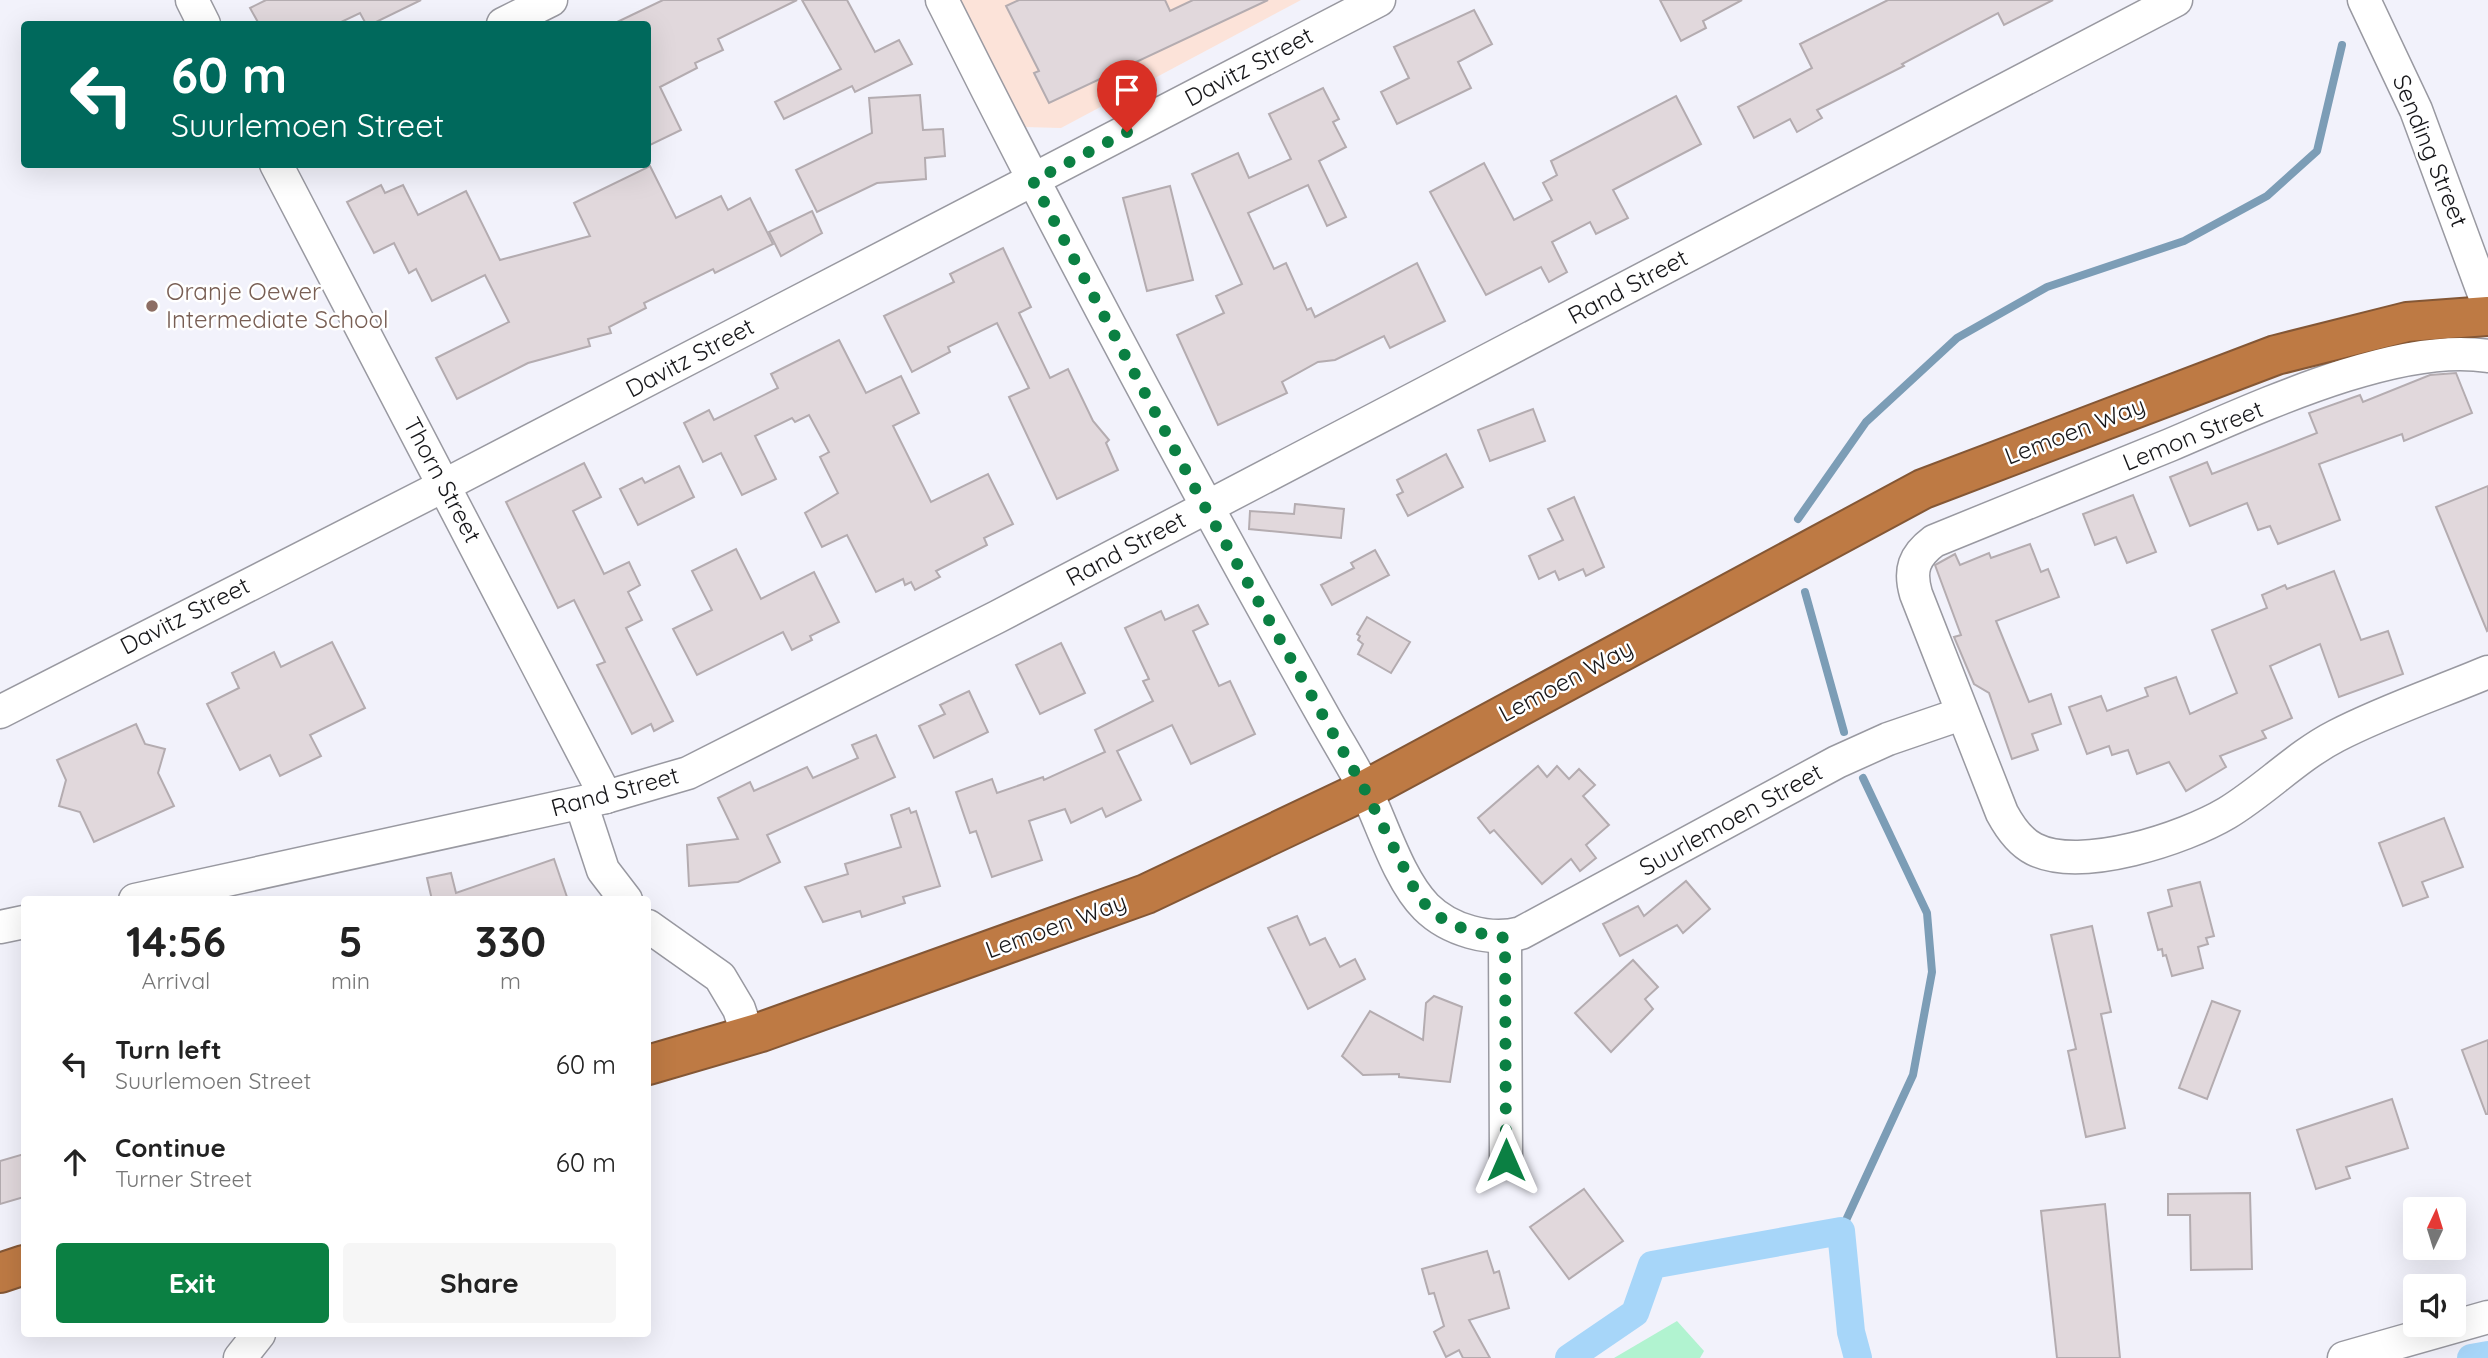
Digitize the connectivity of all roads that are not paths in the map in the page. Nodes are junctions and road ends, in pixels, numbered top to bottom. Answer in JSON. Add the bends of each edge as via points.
{"nodes":[{"id":1,"x":192,"y":0,"type":"edge"},
{"id":2,"x":551,"y":0,"type":"edge"},
{"id":3,"x":942,"y":0,"type":"edge"},
{"id":4,"x":1378,"y":0,"type":"edge"},
{"id":5,"x":2176,"y":0,"type":"edge"},
{"id":6,"x":2364,"y":0,"type":"edge"},
{"id":7,"x":202,"y":21,"type":"edge"},
{"id":8,"x":509,"y":21,"type":"edge"},
{"id":9,"x":278,"y":168,"type":"edge"},
{"id":10,"x":1033,"y":181,"type":"junction"},
{"id":11,"x":2488,"y":305,"type":"edge"},
{"id":12,"x":2488,"y":316,"type":"edge"},
{"id":13,"x":2488,"y":356,"type":"edge"},
{"id":14,"x":445,"y":485,"type":"junction"},
{"id":15,"x":1205,"y":507,"type":"junction"},
{"id":16,"x":2488,"y":671,"type":"edge"},
{"id":17,"x":0,"y":712,"type":"edge"},
{"id":18,"x":1962,"y":714,"type":"junction"},
{"id":19,"x":1365,"y":790,"type":"junction"},
{"id":20,"x":593,"y":800,"type":"junction"},
{"id":21,"x":153,"y":896,"type":"edge"},
{"id":22,"x":623,"y":896,"type":"edge"},
{"id":23,"x":21,"y":923,"type":"edge"},
{"id":24,"x":0,"y":927,"type":"edge"},
{"id":25,"x":651,"y":928,"type":"edge"},
{"id":26,"x":1505,"y":938,"type":"junction"},
{"id":27,"x":748,"y":1036,"type":"junction"},
{"id":28,"x":651,"y":1064,"type":"edge"},
{"id":29,"x":1506,"y":1160,"type":"dead end"},
{"id":30,"x":21,"y":1266,"type":"edge"},
{"id":31,"x":0,"y":1273,"type":"edge"},
{"id":32,"x":2488,"y":1317,"type":"edge"},
{"id":33,"x":257,"y":1337,"type":"edge"},
{"id":34,"x":240,"y":1358,"type":"edge"},
{"id":35,"x":2344,"y":1358,"type":"edge"}],
"edges":[{"from":1,"to":7,"type":"street"},
{"from":2,"to":8,"type":"street"},
{"from":3,"to":10,"type":"street"},
{"from":4,"to":10,"type":"street","name":"Davitz Street"},
{"from":5,"to":15,"type":"street","name":"Rand Street"},
{"from":6,"to":11,"type":"street","name":"Sending Street","via":[[2416,110]]},
{"from":9,"to":14,"type":"street","name":"Thorn Street"},
{"from":10,"to":14,"type":"street","name":"Davitz Street"},
{"from":10,"to":15,"type":"street"},
{"from":12,"to":19,"type":"highway","name":"Lemoen Way","via":[[2407,322],[2276,355],[1923,489]]},
{"from":13,"to":18,"type":"street","name":"Lemon Street","via":[[2455,352],[2422,356],[2305,391],[1934,541],[1919,552],[1912,582]]},
{"from":14,"to":17,"type":"street","name":"Davitz Street"},
{"from":14,"to":20,"type":"street","name":"Thorn Street"},
{"from":15,"to":19,"type":"street"},
{"from":15,"to":20,"type":"street","name":"Rand Street","via":[[706,764],[662,782]]},
{"from":16,"to":18,"type":"street","via":[[2336,736],[2248,800],[2199,827],[2119,851],[2079,857],[2034,849],[2008,823]]},
{"from":18,"to":26,"type":"street","name":"Suurlemoen Street","via":[[1837,762],[1538,925]]},
{"from":19,"to":26,"type":"street","via":[[1424,905],[1450,925]]},
{"from":19,"to":27,"type":"highway","name":"Lemoen Way","via":[[1146,894]]},
{"from":20,"to":21,"type":"street","name":"Rand Street"},
{"from":20,"to":22,"type":"street","name":"Thorn Street","via":[[603,870]]},
{"from":23,"to":24,"type":"street"},
{"from":25,"to":27,"type":"street","via":[[720,977]]},
{"from":26,"to":29,"type":"street"},
{"from":27,"to":28,"type":"highway","name":"Lemoen Way"},
{"from":30,"to":31,"type":"highway"},
{"from":32,"to":35,"type":"street"},
{"from":33,"to":34,"type":"street"}]}
